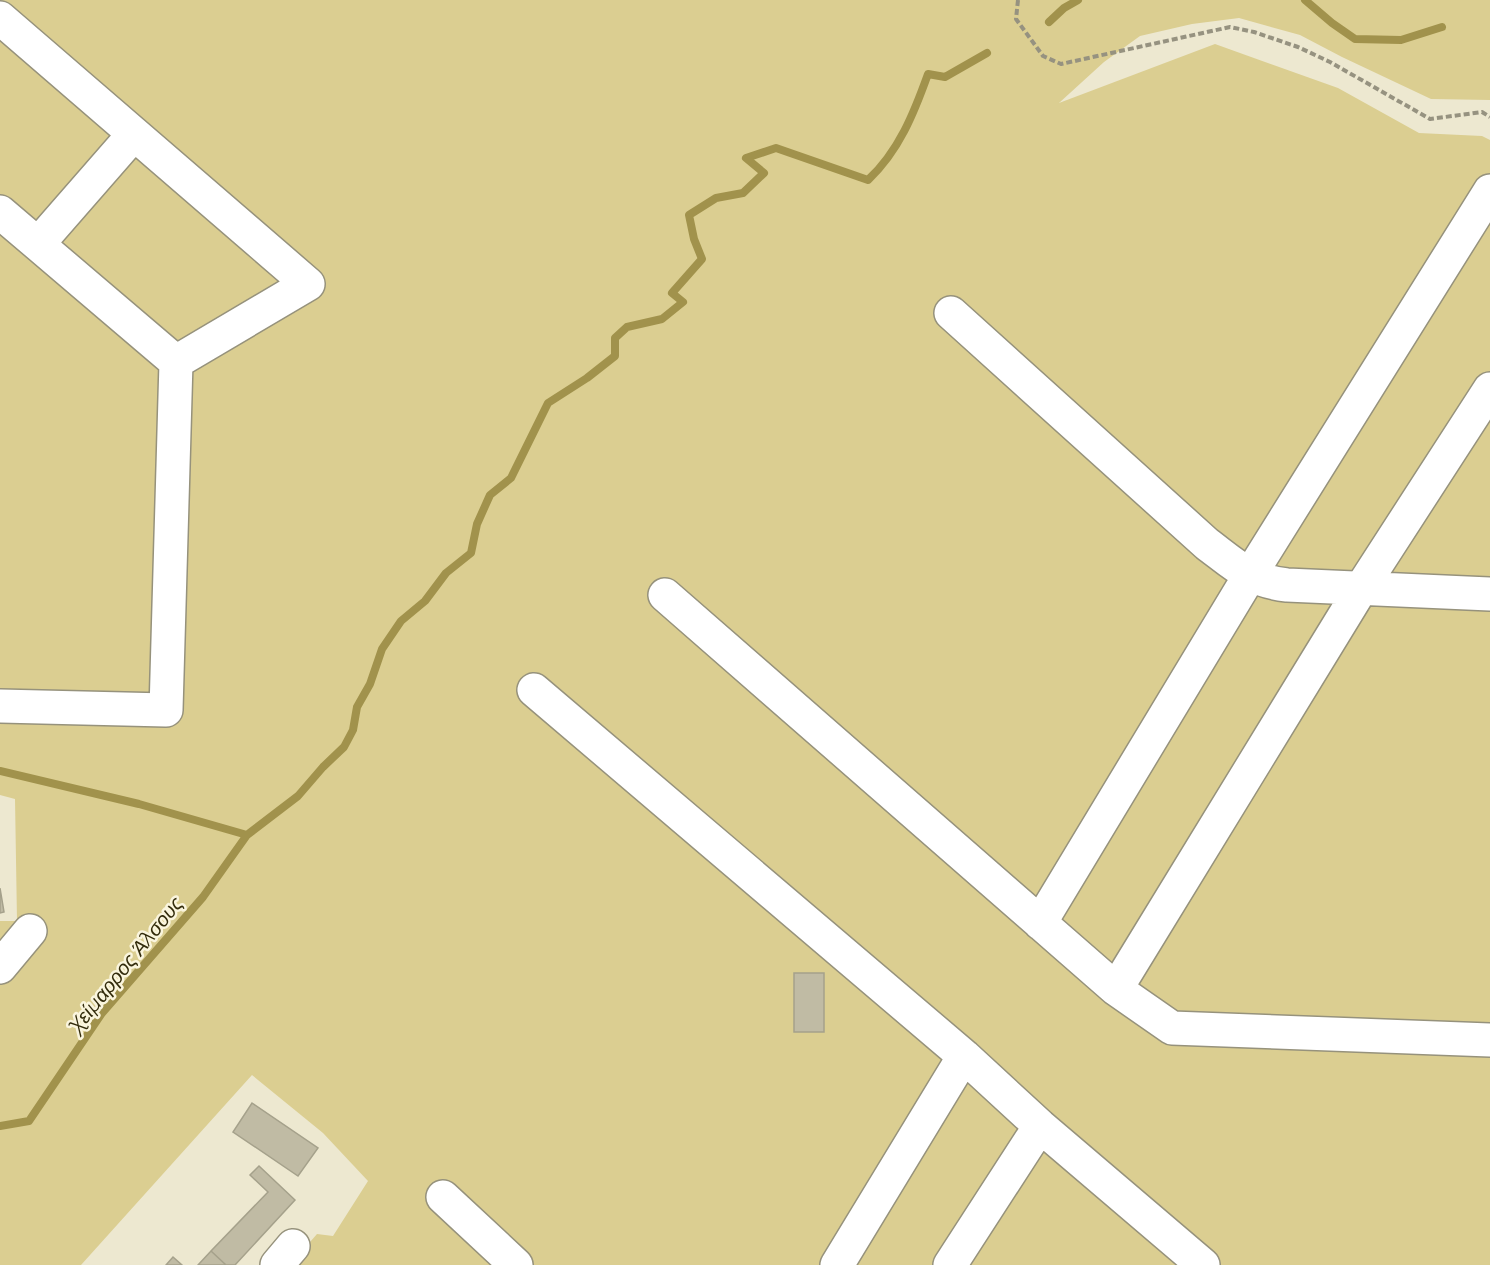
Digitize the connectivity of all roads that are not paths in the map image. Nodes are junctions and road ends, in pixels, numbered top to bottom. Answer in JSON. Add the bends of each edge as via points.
{"nodes":[{"id":1,"x":0,"y":18,"type":"edge"},
{"id":2,"x":134,"y":134,"type":"junction"},
{"id":3,"x":1490,"y":191,"type":"edge"},
{"id":4,"x":0,"y":212,"type":"edge"},
{"id":5,"x":38,"y":244,"type":"junction"},
{"id":6,"x":951,"y":313,"type":"dead end"},
{"id":7,"x":176,"y":362,"type":"junction"},
{"id":8,"x":1490,"y":389,"type":"edge"},
{"id":9,"x":1250,"y":575,"type":"junction"},
{"id":10,"x":1362,"y":587,"type":"junction"},
{"id":11,"x":1490,"y":594,"type":"edge"},
{"id":12,"x":665,"y":595,"type":"dead end"},
{"id":13,"x":534,"y":690,"type":"dead end"},
{"id":14,"x":0,"y":706,"type":"edge"},
{"id":15,"x":1040,"y":922,"type":"junction"},
{"id":16,"x":30,"y":931,"type":"dead end"},
{"id":17,"x":0,"y":967,"type":"edge"},
{"id":18,"x":1116,"y":989,"type":"junction"},
{"id":19,"x":1490,"y":1040,"type":"edge"},
{"id":20,"x":964,"y":1056,"type":"junction"},
{"id":21,"x":1040,"y":1126,"type":"junction"},
{"id":22,"x":443,"y":1197,"type":"dead end"},
{"id":23,"x":516,"y":1265,"type":"edge"},
{"id":24,"x":837,"y":1265,"type":"edge"},
{"id":25,"x":950,"y":1265,"type":"edge"},
{"id":26,"x":1203,"y":1265,"type":"edge"}],
"edges":[{"from":1,"to":2,"type":"street"},
{"from":2,"to":5,"type":"street"},
{"from":2,"to":7,"type":"street","via":[[308,284]]},
{"from":3,"to":9,"type":"street"},
{"from":4,"to":5,"type":"street"},
{"from":5,"to":7,"type":"street"},
{"from":6,"to":9,"type":"street","via":[[1207,544]]},
{"from":7,"to":14,"type":"street","via":[[166,710]]},
{"from":8,"to":10,"type":"street"},
{"from":9,"to":10,"type":"street","via":[[1273,584]]},
{"from":9,"to":15,"type":"street"},
{"from":10,"to":11,"type":"street"},
{"from":10,"to":18,"type":"street"},
{"from":12,"to":15,"type":"street"},
{"from":13,"to":20,"type":"street"},
{"from":15,"to":18,"type":"street"},
{"from":16,"to":17,"type":"street"},
{"from":18,"to":19,"type":"street","via":[[1172,1028]]},
{"from":20,"to":21,"type":"street"},
{"from":20,"to":24,"type":"street"},
{"from":21,"to":25,"type":"street"},
{"from":21,"to":26,"type":"street"},
{"from":22,"to":23,"type":"street"}]}
